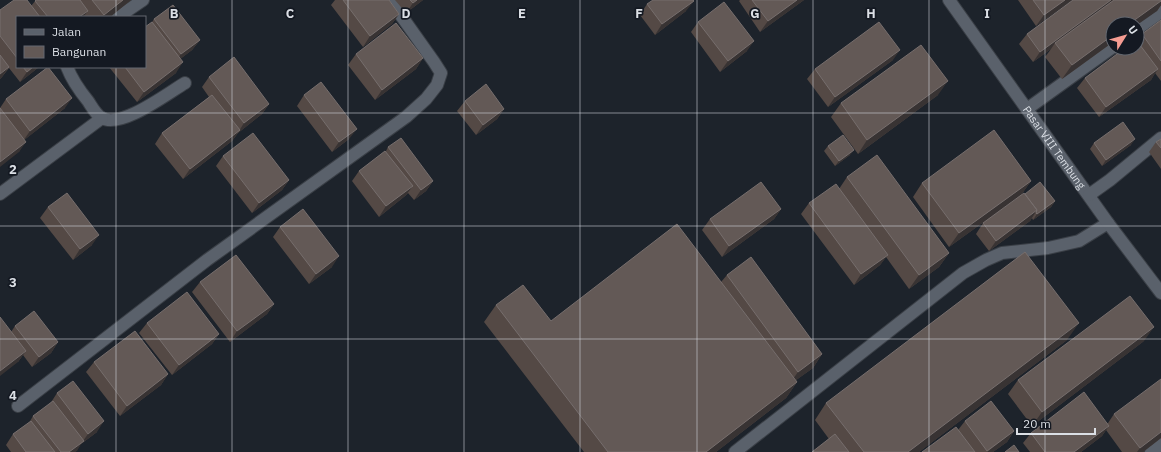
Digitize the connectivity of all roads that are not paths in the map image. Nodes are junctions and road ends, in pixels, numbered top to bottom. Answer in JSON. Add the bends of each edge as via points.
{"nodes":[{"id":1,"x":143,"y":0,"type":"edge"},
{"id":2,"x":390,"y":0,"type":"edge"},
{"id":3,"x":949,"y":0,"type":"edge"},
{"id":4,"x":1161,"y":12,"type":"edge"},
{"id":5,"x":119,"y":16,"type":"edge"},
{"id":6,"x":1145,"y":23,"type":"edge"},
{"id":7,"x":1105,"y":53,"type":"edge"},
{"id":8,"x":67,"y":68,"type":"edge"},
{"id":9,"x":185,"y":83,"type":"dead end"},
{"id":10,"x":1027,"y":109,"type":"junction"},
{"id":11,"x":102,"y":118,"type":"junction"},
{"id":12,"x":1161,"y":138,"type":"edge"},
{"id":13,"x":0,"y":194,"type":"edge"},
{"id":14,"x":1089,"y":195,"type":"junction"},
{"id":15,"x":1108,"y":223,"type":"junction"},
{"id":16,"x":1161,"y":293,"type":"edge"},
{"id":17,"x":18,"y":406,"type":"dead end"},
{"id":18,"x":1161,"y":444,"type":"edge"},
{"id":19,"x":734,"y":452,"type":"edge"},
{"id":20,"x":1151,"y":452,"type":"edge"}],
"edges":[{"from":1,"to":5,"type":"street"},
{"from":2,"to":17,"type":"street","via":[[440,73],[437,86],[426,99],[373,142],[207,260]]},
{"from":3,"to":10,"type":"street","name":"Pasar VIII Tembung"},
{"from":4,"to":6,"type":"street"},
{"from":7,"to":10,"type":"street"},
{"from":8,"to":11,"type":"street","via":[[73,82]]},
{"from":9,"to":11,"type":"street","via":[[132,116],[112,120]]},
{"from":10,"to":14,"type":"street","name":"Pasar VIII Tembung"},
{"from":11,"to":13,"type":"street"},
{"from":12,"to":14,"type":"street"},
{"from":14,"to":15,"type":"street","name":"Pasar VIII Tembung"},
{"from":15,"to":16,"type":"street","name":"Pasar VIII Tembung"},
{"from":15,"to":19,"type":"street","via":[[1079,241],[1048,248],[1002,252],[963,273]]},
{"from":18,"to":20,"type":"street"}]}
